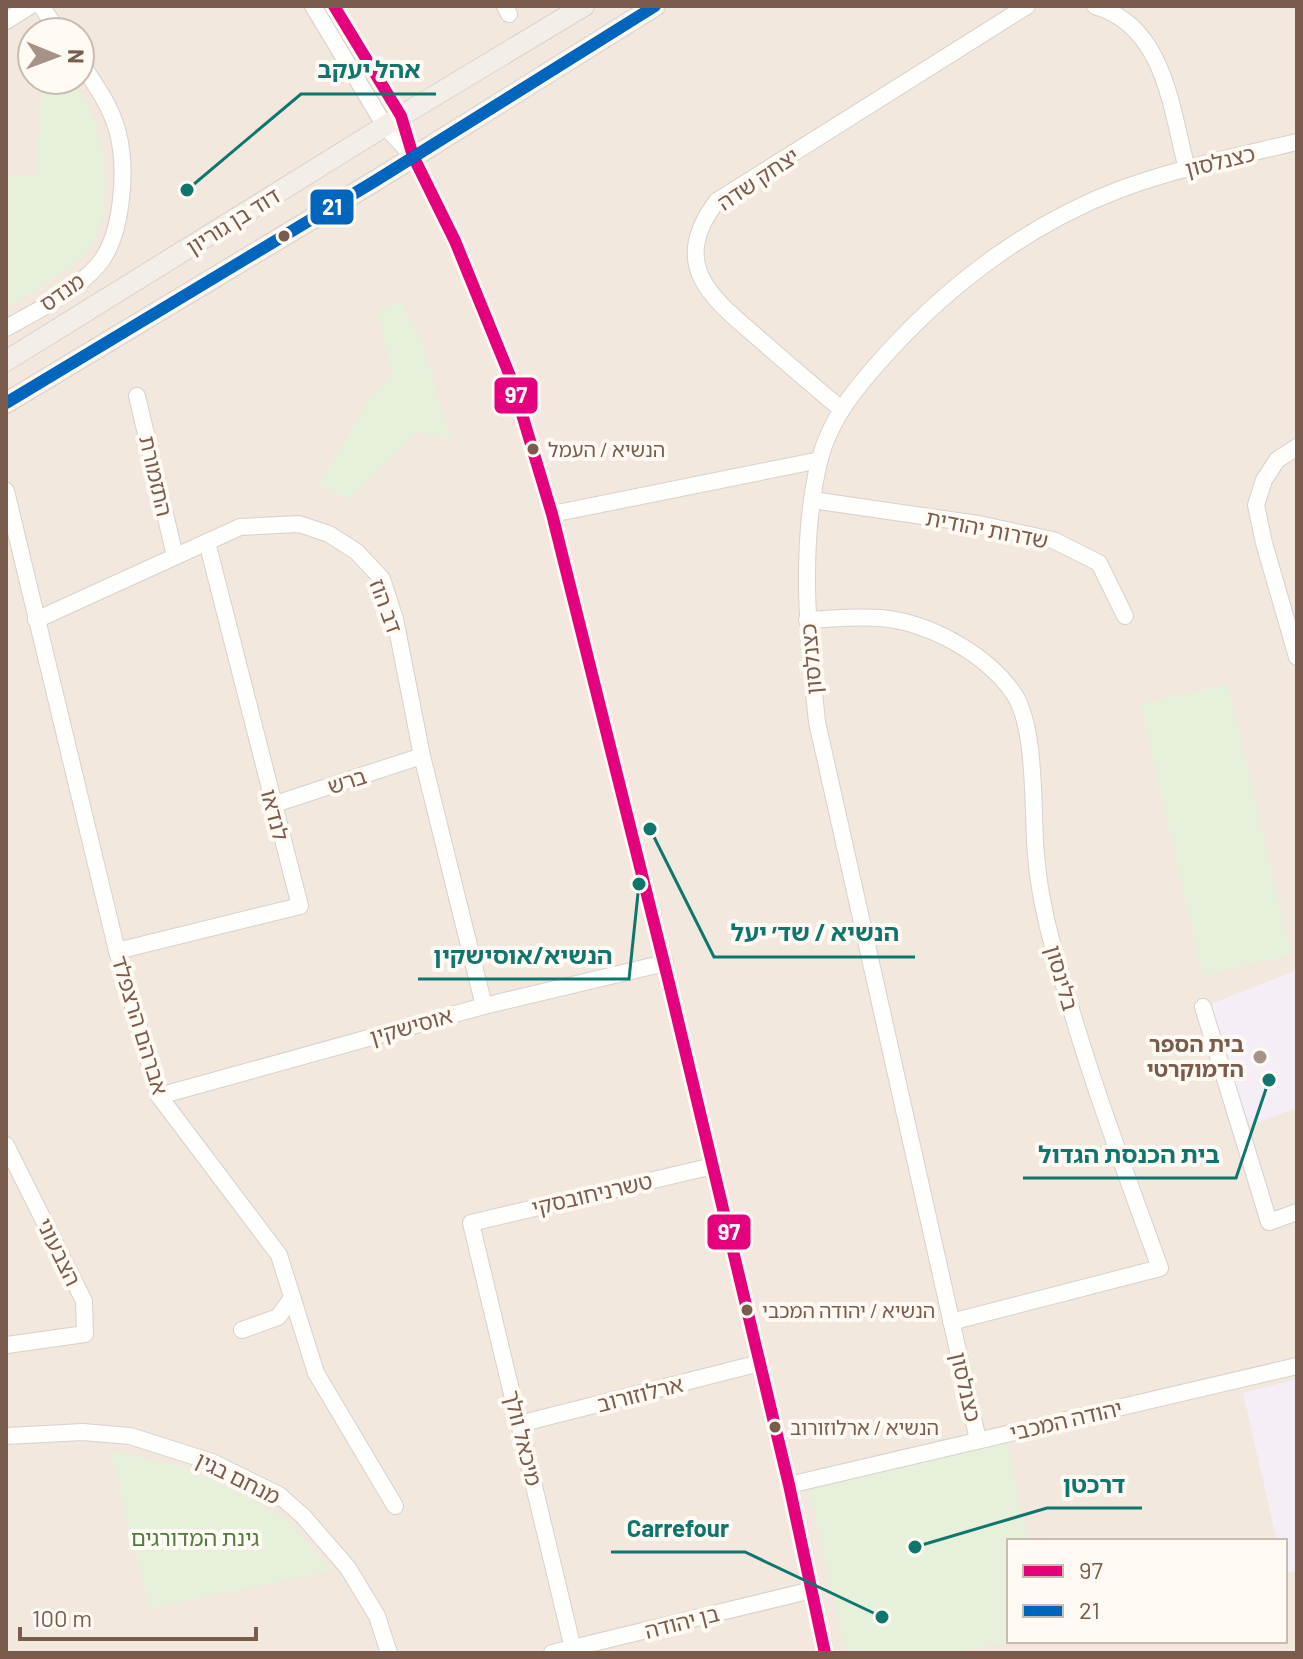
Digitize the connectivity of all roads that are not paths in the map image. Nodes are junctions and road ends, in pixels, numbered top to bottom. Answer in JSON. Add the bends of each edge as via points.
{"nodes":[{"id":1,"x":30,"y":6,"type":"edge"},
{"id":2,"x":313,"y":6,"type":"edge"},
{"id":3,"x":334,"y":6,"type":"edge"},
{"id":4,"x":584,"y":6,"type":"edge"},
{"id":5,"x":655,"y":6,"type":"edge"},
{"id":6,"x":1027,"y":6,"type":"edge"},
{"id":7,"x":1095,"y":6,"type":"edge"},
{"id":8,"x":6,"y":21,"type":"edge"},
{"id":9,"x":96,"y":85,"type":"edge"},
{"id":10,"x":393,"y":121,"type":"junction"},
{"id":11,"x":1297,"y":142,"type":"edge"},
{"id":12,"x":413,"y":156,"type":"junction"},
{"id":13,"x":1187,"y":169,"type":"junction"},
{"id":14,"x":6,"y":328,"type":"edge"},
{"id":15,"x":6,"y":361,"type":"edge"},
{"id":16,"x":137,"y":396,"type":"dead end"},
{"id":17,"x":9,"y":404,"type":"edge"},
{"id":18,"x":840,"y":408,"type":"junction"},
{"id":19,"x":1297,"y":447,"type":"edge"},
{"id":20,"x":820,"y":460,"type":"junction"},
{"id":21,"x":6,"y":491,"type":"edge"},
{"id":22,"x":812,"y":500,"type":"junction"},
{"id":23,"x":552,"y":514,"type":"junction"},
{"id":24,"x":207,"y":542,"type":"junction"},
{"id":25,"x":175,"y":556,"type":"junction"},
{"id":26,"x":1125,"y":616,"type":"dead end"},
{"id":27,"x":36,"y":620,"type":"junction"},
{"id":28,"x":807,"y":620,"type":"junction"},
{"id":29,"x":1297,"y":657,"type":"edge"},
{"id":30,"x":422,"y":756,"type":"junction"},
{"id":31,"x":272,"y":805,"type":"junction"},
{"id":32,"x":117,"y":951,"type":"junction"},
{"id":33,"x":665,"y":963,"type":"junction"},
{"id":34,"x":484,"y":1006,"type":"junction"},
{"id":35,"x":1203,"y":1007,"type":"dead end"},
{"id":36,"x":159,"y":1096,"type":"junction"},
{"id":37,"x":6,"y":1145,"type":"edge"},
{"id":38,"x":713,"y":1166,"type":"junction"},
{"id":39,"x":1297,"y":1212,"type":"edge"},
{"id":40,"x":471,"y":1223,"type":"joint"},
{"id":41,"x":292,"y":1298,"type":"junction"},
{"id":42,"x":951,"y":1322,"type":"junction"},
{"id":43,"x":242,"y":1330,"type":"dead end"},
{"id":44,"x":7,"y":1345,"type":"edge"},
{"id":45,"x":760,"y":1363,"type":"junction"},
{"id":46,"x":1297,"y":1366,"type":"edge"},
{"id":47,"x":519,"y":1424,"type":"junction"},
{"id":48,"x":6,"y":1436,"type":"edge"},
{"id":49,"x":978,"y":1440,"type":"junction"},
{"id":50,"x":789,"y":1485,"type":"junction"},
{"id":51,"x":395,"y":1506,"type":"dead end"},
{"id":52,"x":812,"y":1590,"type":"junction"},
{"id":53,"x":574,"y":1650,"type":"edge"},
{"id":54,"x":389,"y":1653,"type":"edge"},
{"id":55,"x":552,"y":1653,"type":"edge"},
{"id":56,"x":825,"y":1653,"type":"edge"}],
"edges":[{"from":1,"to":8,"type":"street"},
{"from":2,"to":10,"type":"street"},
{"from":3,"to":10,"type":"street"},
{"from":4,"to":10,"type":"main road","name":"דוד בן גוריון"},
{"from":5,"to":12,"type":"main road","name":"דוד בן גוריון"},
{"from":6,"to":18,"type":"street","name":"יצחק שדה","via":[[717,201],[700,229],[697,268],[713,300]]},
{"from":7,"to":13,"type":"street","via":[[1125,21],[1158,59]]},
{"from":9,"to":14,"type":"street","name":"מנדס","via":[[118,134],[121,193],[110,246],[81,282]]},
{"from":10,"to":12,"type":"street"},
{"from":10,"to":15,"type":"main road","name":"דוד בן גוריון"},
{"from":11,"to":13,"type":"street","name":"כצנלסון"},
{"from":12,"to":17,"type":"main road","name":"דוד בן גוריון"},
{"from":12,"to":23,"type":"street","via":[[455,241],[512,381]]},
{"from":13,"to":18,"type":"street","name":"כצנלסון","via":[[1121,189],[1049,222],[980,268],[915,323]]},
{"from":16,"to":25,"type":"street","name":"התזמורת"},
{"from":18,"to":20,"type":"street","name":"כצנלסון"},
{"from":19,"to":29,"type":"street","via":[[1277,460],[1256,505]]},
{"from":20,"to":22,"type":"street","name":"כצנלסון"},
{"from":20,"to":23,"type":"street"},
{"from":21,"to":27,"type":"street","name":"אברהם הרצפלד"},
{"from":22,"to":26,"type":"street","name":"שדרות יהודית","via":[[1053,540],[1099,563]]},
{"from":22,"to":28,"type":"street","name":"כצנלסון"},
{"from":23,"to":33,"type":"street"},
{"from":24,"to":25,"type":"street","name":"דב הוז"},
{"from":24,"to":30,"type":"street","name":"דב הוז","via":[[240,527],[299,524],[329,534],[357,552],[382,579],[395,619]]},
{"from":24,"to":31,"type":"street","name":"לנדאו"},
{"from":25,"to":27,"type":"street","name":"דב הוז"},
{"from":27,"to":32,"type":"street","name":"אברהם הרצפלד"},
{"from":28,"to":42,"type":"street","name":"כצנלסון","via":[[817,722]]},
{"from":28,"to":42,"type":"street","name":"בלינסון","via":[[881,618],[930,632],[966,647],[1015,696],[1030,748],[1042,907],[1091,1076],[1160,1268]]},
{"from":30,"to":31,"type":"street","name":"ברש"},
{"from":30,"to":34,"type":"street","name":"דב הוז"},
{"from":31,"to":32,"type":"street","name":"לנדאו","via":[[300,906]]},
{"from":32,"to":36,"type":"street","name":"אברהם הרצפלד"},
{"from":33,"to":34,"type":"street","name":"אוסישקין"},
{"from":33,"to":38,"type":"street"},
{"from":34,"to":36,"type":"street","name":"אוסישקין"},
{"from":35,"to":39,"type":"street","via":[[1269,1222]]},
{"from":36,"to":41,"type":"street","name":"אברהם הרצפלד","via":[[279,1255]]},
{"from":37,"to":44,"type":"street","name":"הצבעוני","via":[[84,1301],[85,1334]]},
{"from":38,"to":40,"type":"street","name":"טשרניחובסקי"},
{"from":38,"to":45,"type":"street"},
{"from":40,"to":47,"type":"street","name":"מיכאל וולך"},
{"from":41,"to":43,"type":"street","via":[[278,1317]]},
{"from":41,"to":51,"type":"street","name":"אברהם הרצפלד","via":[[316,1373]]},
{"from":42,"to":49,"type":"street","name":"כצנלסון"},
{"from":45,"to":47,"type":"street","name":"ארלוזורוב"},
{"from":45,"to":50,"type":"street"},
{"from":46,"to":49,"type":"street","name":"יהודה המכבי"},
{"from":47,"to":53,"type":"street","name":"מיכאל וולך"},
{"from":48,"to":54,"type":"street","name":"מנחם בגין","via":[[130,1436],[212,1462],[279,1495],[348,1568],[377,1616]]},
{"from":49,"to":50,"type":"street","name":"יהודה המכבי"},
{"from":50,"to":52,"type":"street"},
{"from":52,"to":53,"type":"street","name":"בן יהודה"},
{"from":52,"to":56,"type":"street"},
{"from":53,"to":55,"type":"street","name":"בן יהודה"}]}
